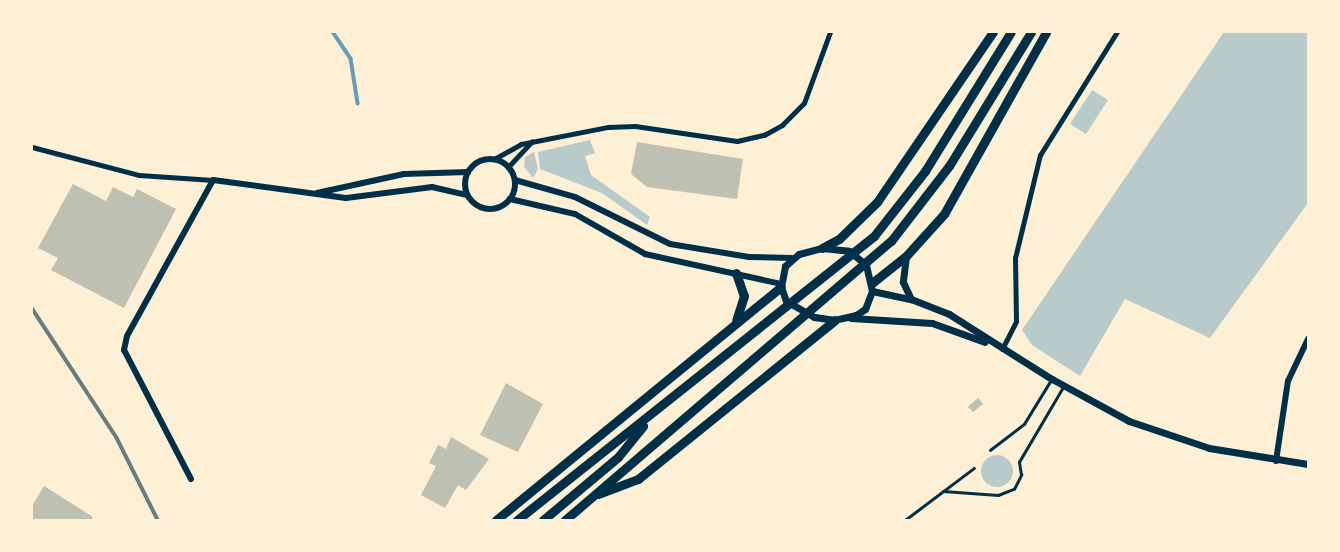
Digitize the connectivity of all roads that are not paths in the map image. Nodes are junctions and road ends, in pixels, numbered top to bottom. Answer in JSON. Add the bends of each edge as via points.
{"nodes":[{"id":1,"x":830,"y":32,"type":"edge"},
{"id":2,"x":993,"y":32,"type":"edge"},
{"id":3,"x":1011,"y":32,"type":"edge"},
{"id":4,"x":1031,"y":32,"type":"edge"},
{"id":5,"x":1046,"y":32,"type":"edge"},
{"id":6,"x":1117,"y":32,"type":"edge"},
{"id":7,"x":531,"y":141,"type":"junction"},
{"id":8,"x":32,"y":148,"type":"edge"},
{"id":9,"x":494,"y":159,"type":"junction"},
{"id":10,"x":508,"y":167,"type":"junction"},
{"id":11,"x":468,"y":172,"type":"junction"},
{"id":12,"x":213,"y":180,"type":"junction"},
{"id":13,"x":515,"y":180,"type":"junction"},
{"id":14,"x":315,"y":194,"type":"junction"},
{"id":15,"x":467,"y":195,"type":"junction"},
{"id":16,"x":510,"y":199,"type":"junction"},
{"id":17,"x":822,"y":248,"type":"junction"},
{"id":18,"x":906,"y":256,"type":"junction"},
{"id":19,"x":792,"y":258,"type":"junction"},
{"id":20,"x":736,"y":273,"type":"junction"},
{"id":21,"x":781,"y":286,"type":"junction"},
{"id":22,"x":872,"y":287,"type":"junction"},
{"id":23,"x":911,"y":299,"type":"junction"},
{"id":24,"x":839,"y":319,"type":"junction"},
{"id":25,"x":732,"y":328,"type":"junction"},
{"id":26,"x":1308,"y":339,"type":"edge"},
{"id":27,"x":1002,"y":349,"type":"junction"},
{"id":28,"x":1052,"y":379,"type":"junction"},
{"id":29,"x":1064,"y":386,"type":"junction"},
{"id":30,"x":655,"y":411,"type":"junction"},
{"id":31,"x":990,"y":450,"type":"dead end"},
{"id":32,"x":1276,"y":461,"type":"junction"},
{"id":33,"x":1308,"y":464,"type":"edge"},
{"id":34,"x":974,"y":468,"type":"dead end"},
{"id":35,"x":191,"y":479,"type":"dead end"},
{"id":36,"x":943,"y":491,"type":"junction"},
{"id":37,"x":592,"y":497,"type":"junction"},
{"id":38,"x":496,"y":520,"type":"edge"},
{"id":39,"x":517,"y":520,"type":"edge"},
{"id":40,"x":543,"y":520,"type":"edge"},
{"id":41,"x":565,"y":520,"type":"edge"},
{"id":42,"x":905,"y":520,"type":"edge"}],
"edges":[{"from":1,"to":7,"type":"street","via":[[810,90],[782,125],[753,139],[635,126]]},
{"from":2,"to":17,"type":"highway","via":[[877,202],[839,239]]},
{"from":3,"to":30,"type":"highway","via":[[910,194],[874,236]]},
{"from":4,"to":37,"type":"highway","via":[[949,166],[891,241]]},
{"from":5,"to":18,"type":"highway","via":[[944,214]]},
{"from":6,"to":27,"type":"street","via":[[1040,155],[1015,258],[1017,321]]},
{"from":7,"to":9,"type":"street"},
{"from":7,"to":10,"type":"street"},
{"from":8,"to":12,"type":"street","via":[[139,175]]},
{"from":9,"to":10,"type":"street"},
{"from":9,"to":11,"type":"street","via":[[479,162]]},
{"from":10,"to":13,"type":"street"},
{"from":11,"to":14,"type":"street","via":[[404,174]]},
{"from":11,"to":15,"type":"street"},
{"from":12,"to":14,"type":"street"},
{"from":12,"to":35,"type":"street","via":[[127,336],[124,351]]},
{"from":13,"to":16,"type":"street"},
{"from":13,"to":19,"type":"street","via":[[575,197],[670,244],[749,257]]},
{"from":14,"to":15,"type":"street","via":[[346,198],[432,187]]},
{"from":15,"to":16,"type":"street","via":[[476,205],[489,209]]},
{"from":16,"to":20,"type":"street","via":[[575,214],[645,254]]},
{"from":17,"to":19,"type":"main road"},
{"from":17,"to":22,"type":"main road","via":[[858,256]]},
{"from":18,"to":22,"type":"highway"},
{"from":18,"to":23,"type":"main road","via":[[903,282]]},
{"from":19,"to":21,"type":"main road"},
{"from":20,"to":21,"type":"street"},
{"from":20,"to":25,"type":"highway","via":[[744,296]]},
{"from":21,"to":24,"type":"main road","via":[[792,306],[814,317]]},
{"from":21,"to":25,"type":"highway"},
{"from":22,"to":23,"type":"main road"},
{"from":22,"to":24,"type":"main road","via":[[864,309]]},
{"from":23,"to":27,"type":"main road","via":[[949,314]]},
{"from":24,"to":27,"type":"main road","via":[[932,323]]},
{"from":24,"to":37,"type":"highway","via":[[638,479]]},
{"from":25,"to":38,"type":"highway"},
{"from":26,"to":32,"type":"street","via":[[1288,381]]},
{"from":27,"to":28,"type":"main road"},
{"from":28,"to":29,"type":"main road"},
{"from":28,"to":31,"type":"lane","via":[[1024,424]]},
{"from":29,"to":32,"type":"main road","via":[[1129,421],[1174,438]]},
{"from":29,"to":36,"type":"lane","via":[[1019,462],[1021,474],[1014,489],[998,495]]},
{"from":30,"to":39,"type":"highway"},
{"from":30,"to":40,"type":"highway","via":[[618,457]]},
{"from":32,"to":33,"type":"main road"},
{"from":34,"to":36,"type":"lane"},
{"from":36,"to":42,"type":"lane"},
{"from":37,"to":41,"type":"highway"}]}
